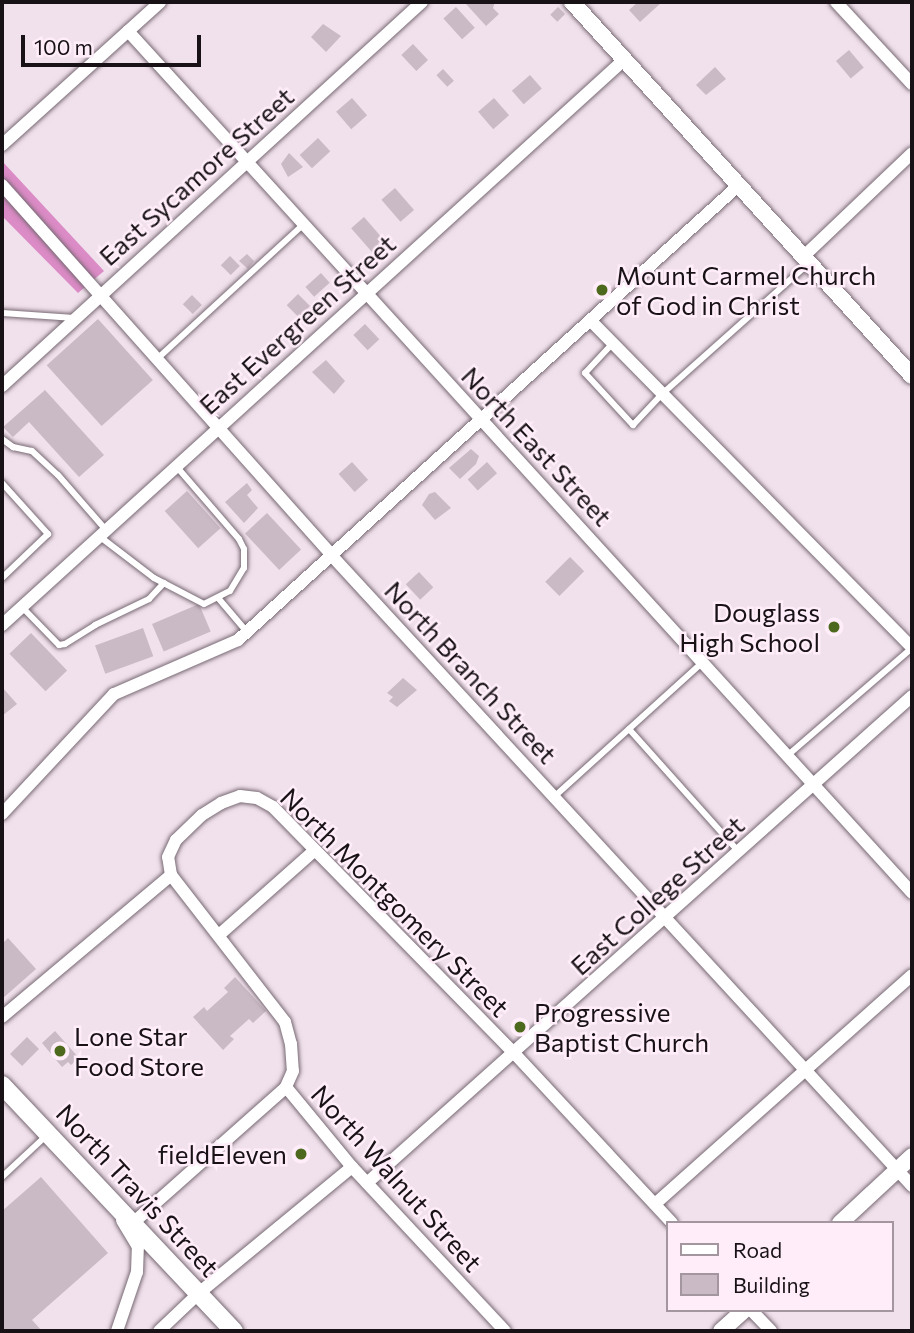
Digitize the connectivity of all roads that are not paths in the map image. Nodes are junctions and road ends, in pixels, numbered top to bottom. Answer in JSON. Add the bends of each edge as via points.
{"nodes":[{"id":1,"x":160,"y":2,"type":"edge"},
{"id":2,"x":422,"y":2,"type":"edge"},
{"id":3,"x":572,"y":2,"type":"edge"},
{"id":4,"x":836,"y":2,"type":"edge"},
{"id":5,"x":128,"y":31,"type":"junction"},
{"id":6,"x":625,"y":59,"type":"junction"},
{"id":7,"x":912,"y":84,"type":"edge"},
{"id":8,"x":2,"y":145,"type":"edge"},
{"id":9,"x":912,"y":153,"type":"edge"},
{"id":10,"x":247,"y":159,"type":"junction"},
{"id":11,"x":740,"y":184,"type":"junction"},
{"id":12,"x":2,"y":185,"type":"edge"},
{"id":13,"x":304,"y":224,"type":"junction"},
{"id":14,"x":807,"y":259,"type":"junction"},
{"id":15,"x":364,"y":293,"type":"junction"},
{"id":16,"x":100,"y":295,"type":"junction"},
{"id":17,"x":2,"y":313,"type":"edge"},
{"id":18,"x":75,"y":318,"type":"junction"},
{"id":19,"x":591,"y":321,"type":"junction"},
{"id":20,"x":613,"y":343,"type":"junction"},
{"id":21,"x":157,"y":359,"type":"junction"},
{"id":22,"x":912,"y":376,"type":"edge"},
{"id":23,"x":2,"y":386,"type":"edge"},
{"id":24,"x":662,"y":394,"type":"junction"},
{"id":25,"x":482,"y":419,"type":"junction"},
{"id":26,"x":218,"y":428,"type":"junction"},
{"id":27,"x":2,"y":439,"type":"edge"},
{"id":28,"x":176,"y":466,"type":"junction"},
{"id":29,"x":2,"y":483,"type":"edge"},
{"id":30,"x":103,"y":533,"type":"junction"},
{"id":31,"x":333,"y":556,"type":"junction"},
{"id":32,"x":2,"y":578,"type":"edge"},
{"id":33,"x":164,"y":583,"type":"junction"},
{"id":34,"x":219,"y":599,"type":"junction"},
{"id":35,"x":22,"y":607,"type":"junction"},
{"id":36,"x":2,"y":625,"type":"edge"},
{"id":37,"x":247,"y":632,"type":"junction"},
{"id":38,"x":912,"y":648,"type":"edge"},
{"id":39,"x":703,"y":662,"type":"junction"},
{"id":40,"x":912,"y":696,"type":"edge"},
{"id":41,"x":629,"y":729,"type":"junction"},
{"id":42,"x":788,"y":755,"type":"junction"},
{"id":43,"x":815,"y":785,"type":"junction"},
{"id":44,"x":555,"y":796,"type":"junction"},
{"id":45,"x":2,"y":814,"type":"edge"},
{"id":46,"x":314,"y":851,"type":"junction"},
{"id":47,"x":738,"y":852,"type":"junction"},
{"id":48,"x":171,"y":875,"type":"junction"},
{"id":49,"x":912,"y":893,"type":"edge"},
{"id":50,"x":666,"y":916,"type":"junction"},
{"id":51,"x":219,"y":935,"type":"junction"},
{"id":52,"x":912,"y":975,"type":"edge"},
{"id":53,"x":2,"y":1017,"type":"edge"},
{"id":54,"x":514,"y":1053,"type":"junction"},
{"id":55,"x":805,"y":1070,"type":"junction"},
{"id":56,"x":2,"y":1085,"type":"edge"},
{"id":57,"x":286,"y":1087,"type":"junction"},
{"id":58,"x":49,"y":1133,"type":"junction"},
{"id":59,"x":912,"y":1156,"type":"edge"},
{"id":60,"x":352,"y":1167,"type":"junction"},
{"id":61,"x":898,"y":1169,"type":"junction"},
{"id":62,"x":2,"y":1177,"type":"edge"},
{"id":63,"x":367,"y":1183,"type":"junction"},
{"id":64,"x":912,"y":1186,"type":"edge"},
{"id":65,"x":110,"y":1199,"type":"junction"},
{"id":66,"x":655,"y":1204,"type":"junction"},
{"id":67,"x":670,"y":1221,"type":"edge"},
{"id":68,"x":841,"y":1221,"type":"edge"},
{"id":69,"x":133,"y":1223,"type":"junction"},
{"id":70,"x":199,"y":1293,"type":"junction"},
{"id":71,"x":742,"y":1312,"type":"edge"},
{"id":72,"x":753,"y":1312,"type":"edge"},
{"id":73,"x":229,"y":1330,"type":"edge"},
{"id":74,"x":117,"y":1331,"type":"edge"},
{"id":75,"x":159,"y":1331,"type":"edge"},
{"id":76,"x":505,"y":1331,"type":"edge"},
{"id":77,"x":721,"y":1331,"type":"edge"},
{"id":78,"x":771,"y":1331,"type":"edge"}],
"edges":[{"from":1,"to":5,"type":"street"},
{"from":2,"to":10,"type":"street","name":"East Sycamore Street"},
{"from":3,"to":6,"type":"street"},
{"from":4,"to":7,"type":"street"},
{"from":5,"to":8,"type":"street"},
{"from":5,"to":10,"type":"street","name":"North East Street"},
{"from":6,"to":11,"type":"street"},
{"from":6,"to":15,"type":"street","name":"East Evergreen Street"},
{"from":9,"to":14,"type":"street"},
{"from":10,"to":13,"type":"street","name":"North East Street"},
{"from":10,"to":16,"type":"street","name":"East Sycamore Street"},
{"from":11,"to":14,"type":"street"},
{"from":11,"to":19,"type":"street"},
{"from":12,"to":16,"type":"street","name":"North Branch Street"},
{"from":13,"to":15,"type":"street","name":"North East Street"},
{"from":13,"to":21,"type":"lane"},
{"from":14,"to":22,"type":"street"},
{"from":14,"to":24,"type":"lane"},
{"from":15,"to":25,"type":"street","name":"North East Street"},
{"from":15,"to":26,"type":"street","name":"East Evergreen Street"},
{"from":16,"to":18,"type":"street","name":"East Sycamore Street"},
{"from":16,"to":21,"type":"street","name":"North Branch Street"},
{"from":17,"to":18,"type":"lane"},
{"from":18,"to":23,"type":"street","name":"East Sycamore Street"},
{"from":19,"to":20,"type":"street"},
{"from":19,"to":25,"type":"street"},
{"from":20,"to":24,"type":"street"},
{"from":20,"to":24,"type":"lane","via":[[585,373],[634,425]]},
{"from":21,"to":26,"type":"street","name":"North Branch Street"},
{"from":24,"to":38,"type":"street"},
{"from":25,"to":31,"type":"street"},
{"from":25,"to":39,"type":"street","name":"North East Street"},
{"from":26,"to":28,"type":"street","name":"East Evergreen Street"},
{"from":26,"to":31,"type":"street","name":"North Branch Street"},
{"from":27,"to":30,"type":"lane","via":[[32,451],[58,475]]},
{"from":28,"to":30,"type":"street","name":"East Evergreen Street"},
{"from":28,"to":34,"type":"lane","via":[[244,550],[244,568],[230,591]]},
{"from":29,"to":32,"type":"lane","via":[[48,534]]},
{"from":30,"to":33,"type":"lane"},
{"from":30,"to":35,"type":"street","name":"East Evergreen Street"},
{"from":31,"to":37,"type":"street"},
{"from":31,"to":44,"type":"street","name":"North Branch Street"},
{"from":33,"to":34,"type":"lane","via":[[204,604]]},
{"from":33,"to":35,"type":"lane","via":[[149,599],[60,645]]},
{"from":34,"to":37,"type":"lane"},
{"from":35,"to":36,"type":"street","name":"East Evergreen Street"},
{"from":37,"to":45,"type":"street","via":[[114,694]]},
{"from":38,"to":42,"type":"lane"},
{"from":39,"to":41,"type":"lane"},
{"from":39,"to":42,"type":"street","name":"North East Street"},
{"from":40,"to":43,"type":"street","name":"East College Street"},
{"from":41,"to":44,"type":"lane"},
{"from":41,"to":47,"type":"lane"},
{"from":42,"to":43,"type":"street","name":"North East Street"},
{"from":43,"to":47,"type":"street","name":"East College Street"},
{"from":43,"to":49,"type":"street","name":"North East Street"},
{"from":44,"to":50,"type":"street","name":"North Branch Street"},
{"from":46,"to":48,"type":"street","name":"North Montgomery Street","via":[[273,807],[240,796],[202,815],[176,840],[168,857]]},
{"from":46,"to":51,"type":"street"},
{"from":46,"to":54,"type":"street","name":"North Montgomery Street"},
{"from":47,"to":50,"type":"street","name":"East College Street"},
{"from":48,"to":51,"type":"street","name":"North Walnut Street"},
{"from":48,"to":53,"type":"street"},
{"from":50,"to":54,"type":"street","name":"East College Street"},
{"from":50,"to":55,"type":"street","name":"North Branch Street"},
{"from":51,"to":57,"type":"street","name":"North Walnut Street","via":[[285,1022],[293,1071]]},
{"from":52,"to":55,"type":"street"},
{"from":54,"to":63,"type":"street","name":"East College Street"},
{"from":54,"to":66,"type":"street","name":"North Montgomery Street"},
{"from":55,"to":61,"type":"street","name":"North Branch Street"},
{"from":55,"to":66,"type":"street"},
{"from":56,"to":58,"type":"main road","name":"North Travis Street"},
{"from":57,"to":60,"type":"street","name":"North Walnut Street"},
{"from":57,"to":69,"type":"street"},
{"from":58,"to":62,"type":"lane"},
{"from":58,"to":65,"type":"main road","name":"North Travis Street"},
{"from":59,"to":61,"type":"street"},
{"from":60,"to":63,"type":"street","name":"North Walnut Street"},
{"from":60,"to":70,"type":"street"},
{"from":61,"to":64,"type":"street","name":"North Branch Street"},
{"from":61,"to":68,"type":"street"},
{"from":63,"to":76,"type":"street","name":"North Walnut Street"},
{"from":65,"to":69,"type":"main road","name":"North Travis Street"},
{"from":65,"to":74,"type":"street","via":[[138,1247],[137,1272]]},
{"from":66,"to":67,"type":"street","name":"North Montgomery Street"},
{"from":69,"to":70,"type":"main road","name":"North Travis Street"},
{"from":70,"to":73,"type":"main road","name":"North Travis Street"},
{"from":70,"to":75,"type":"street"},
{"from":71,"to":77,"type":"street"},
{"from":72,"to":78,"type":"street"}]}
